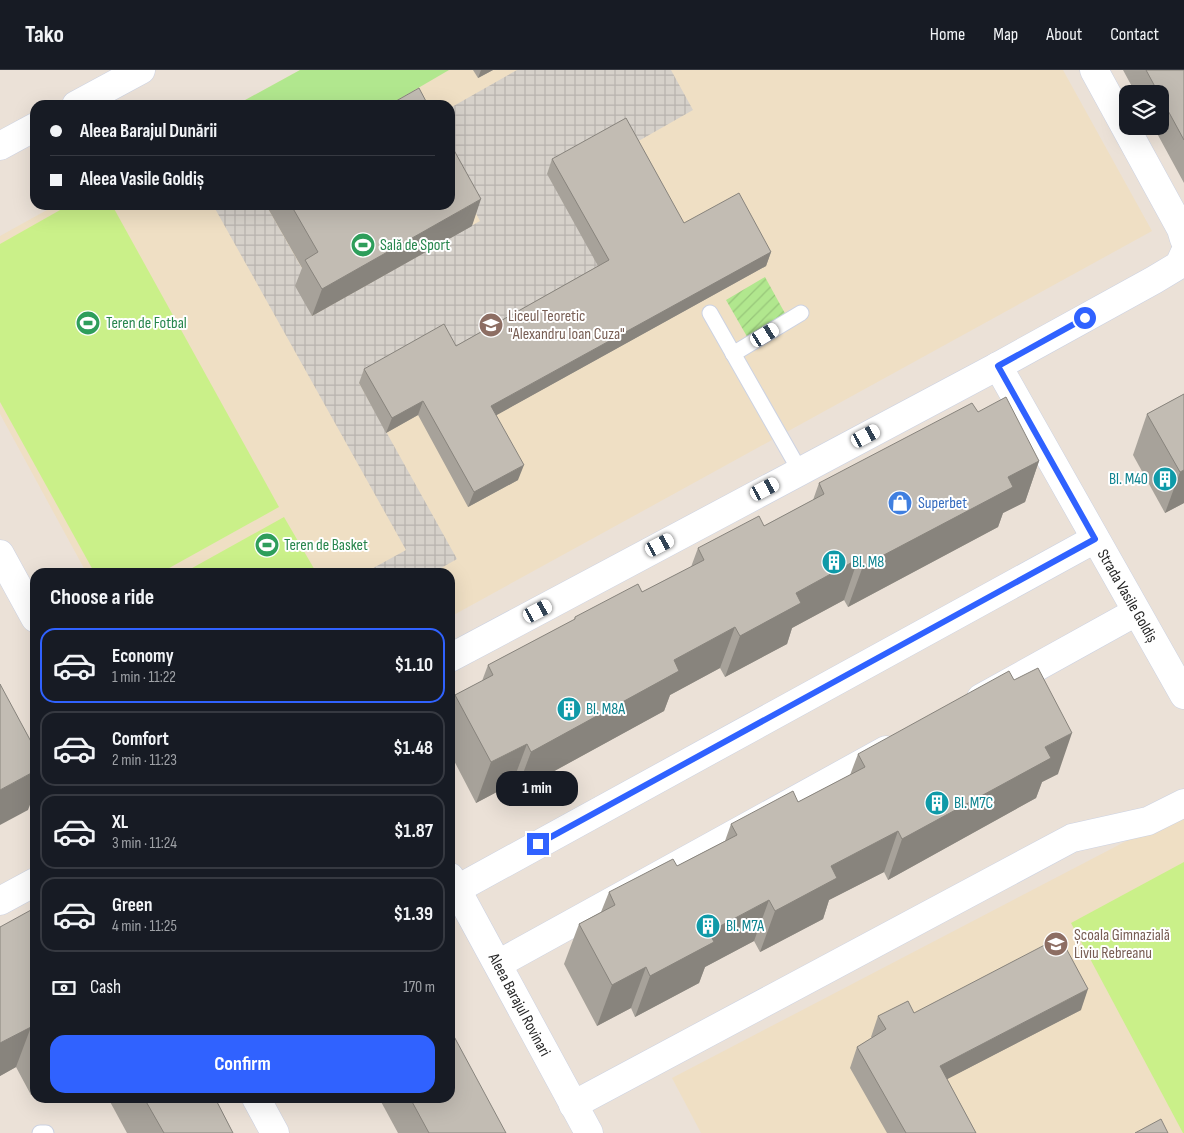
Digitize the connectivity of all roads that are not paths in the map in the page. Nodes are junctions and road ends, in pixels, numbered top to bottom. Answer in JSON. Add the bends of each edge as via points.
{"nodes":[{"id":1,"x":141,"y":70,"type":"edge"},
{"id":2,"x":1094,"y":70,"type":"edge"},
{"id":3,"x":85,"y":100,"type":"edge"},
{"id":4,"x":30,"y":131,"type":"edge"},
{"id":5,"x":0,"y":146,"type":"edge"},
{"id":6,"x":1184,"y":239,"type":"edge"},
{"id":7,"x":1184,"y":254,"type":"edge"},
{"id":8,"x":710,"y":313,"type":"dead end"},
{"id":9,"x":801,"y":314,"type":"dead end"},
{"id":10,"x":733,"y":354,"type":"junction"},
{"id":11,"x":998,"y":366,"type":"junction"},
{"id":12,"x":800,"y":471,"type":"junction"},
{"id":13,"x":1095,"y":539,"type":"junction"},
{"id":14,"x":0,"y":554,"type":"edge"},
{"id":15,"x":30,"y":609,"type":"edge"},
{"id":16,"x":1136,"y":612,"type":"junction"},
{"id":17,"x":455,"y":655,"type":"edge"},
{"id":18,"x":1184,"y":695,"type":"edge"},
{"id":19,"x":961,"y":709,"type":"edge"},
{"id":20,"x":909,"y":738,"type":"edge"},
{"id":21,"x":1184,"y":803,"type":"edge"},
{"id":22,"x":455,"y":884,"type":"edge"},
{"id":23,"x":30,"y":885,"type":"edge"},
{"id":24,"x":455,"y":891,"type":"edge"},
{"id":25,"x":0,"y":901,"type":"edge"},
{"id":26,"x":498,"y":964,"type":"junction"},
{"id":27,"x":259,"y":1103,"type":"edge"},
{"id":28,"x":573,"y":1105,"type":"junction"},
{"id":29,"x":40,"y":1133,"type":"edge"},
{"id":30,"x":46,"y":1133,"type":"edge"},
{"id":31,"x":275,"y":1133,"type":"edge"},
{"id":32,"x":589,"y":1133,"type":"edge"}],
"edges":[{"from":1,"to":3,"type":"street"},
{"from":2,"to":6,"type":"street"},
{"from":4,"to":5,"type":"street"},
{"from":7,"to":11,"type":"street","via":[[1178,266],[1162,276]]},
{"from":8,"to":10,"type":"lane"},
{"from":9,"to":10,"type":"lane"},
{"from":10,"to":12,"type":"lane"},
{"from":11,"to":12,"type":"street"},
{"from":11,"to":13,"type":"street","name":"Strada Vasile Goldiș"},
{"from":12,"to":17,"type":"street"},
{"from":13,"to":16,"type":"street","name":"Strada Vasile Goldiș"},
{"from":13,"to":22,"type":"street"},
{"from":14,"to":15,"type":"street"},
{"from":16,"to":18,"type":"street","name":"Strada Vasile Goldiș"},
{"from":16,"to":19,"type":"street"},
{"from":20,"to":26,"type":"street"},
{"from":21,"to":28,"type":"street","via":[[1148,821],[1072,838]]},
{"from":23,"to":25,"type":"street"},
{"from":24,"to":26,"type":"street","name":"Aleea Barajul Rovinari"},
{"from":26,"to":28,"type":"street","name":"Aleea Barajul Rovinari"},
{"from":27,"to":31,"type":"street"},
{"from":28,"to":32,"type":"street","name":"Aleea Barajul Rovinari"},
{"from":29,"to":30,"type":"lane"}]}
